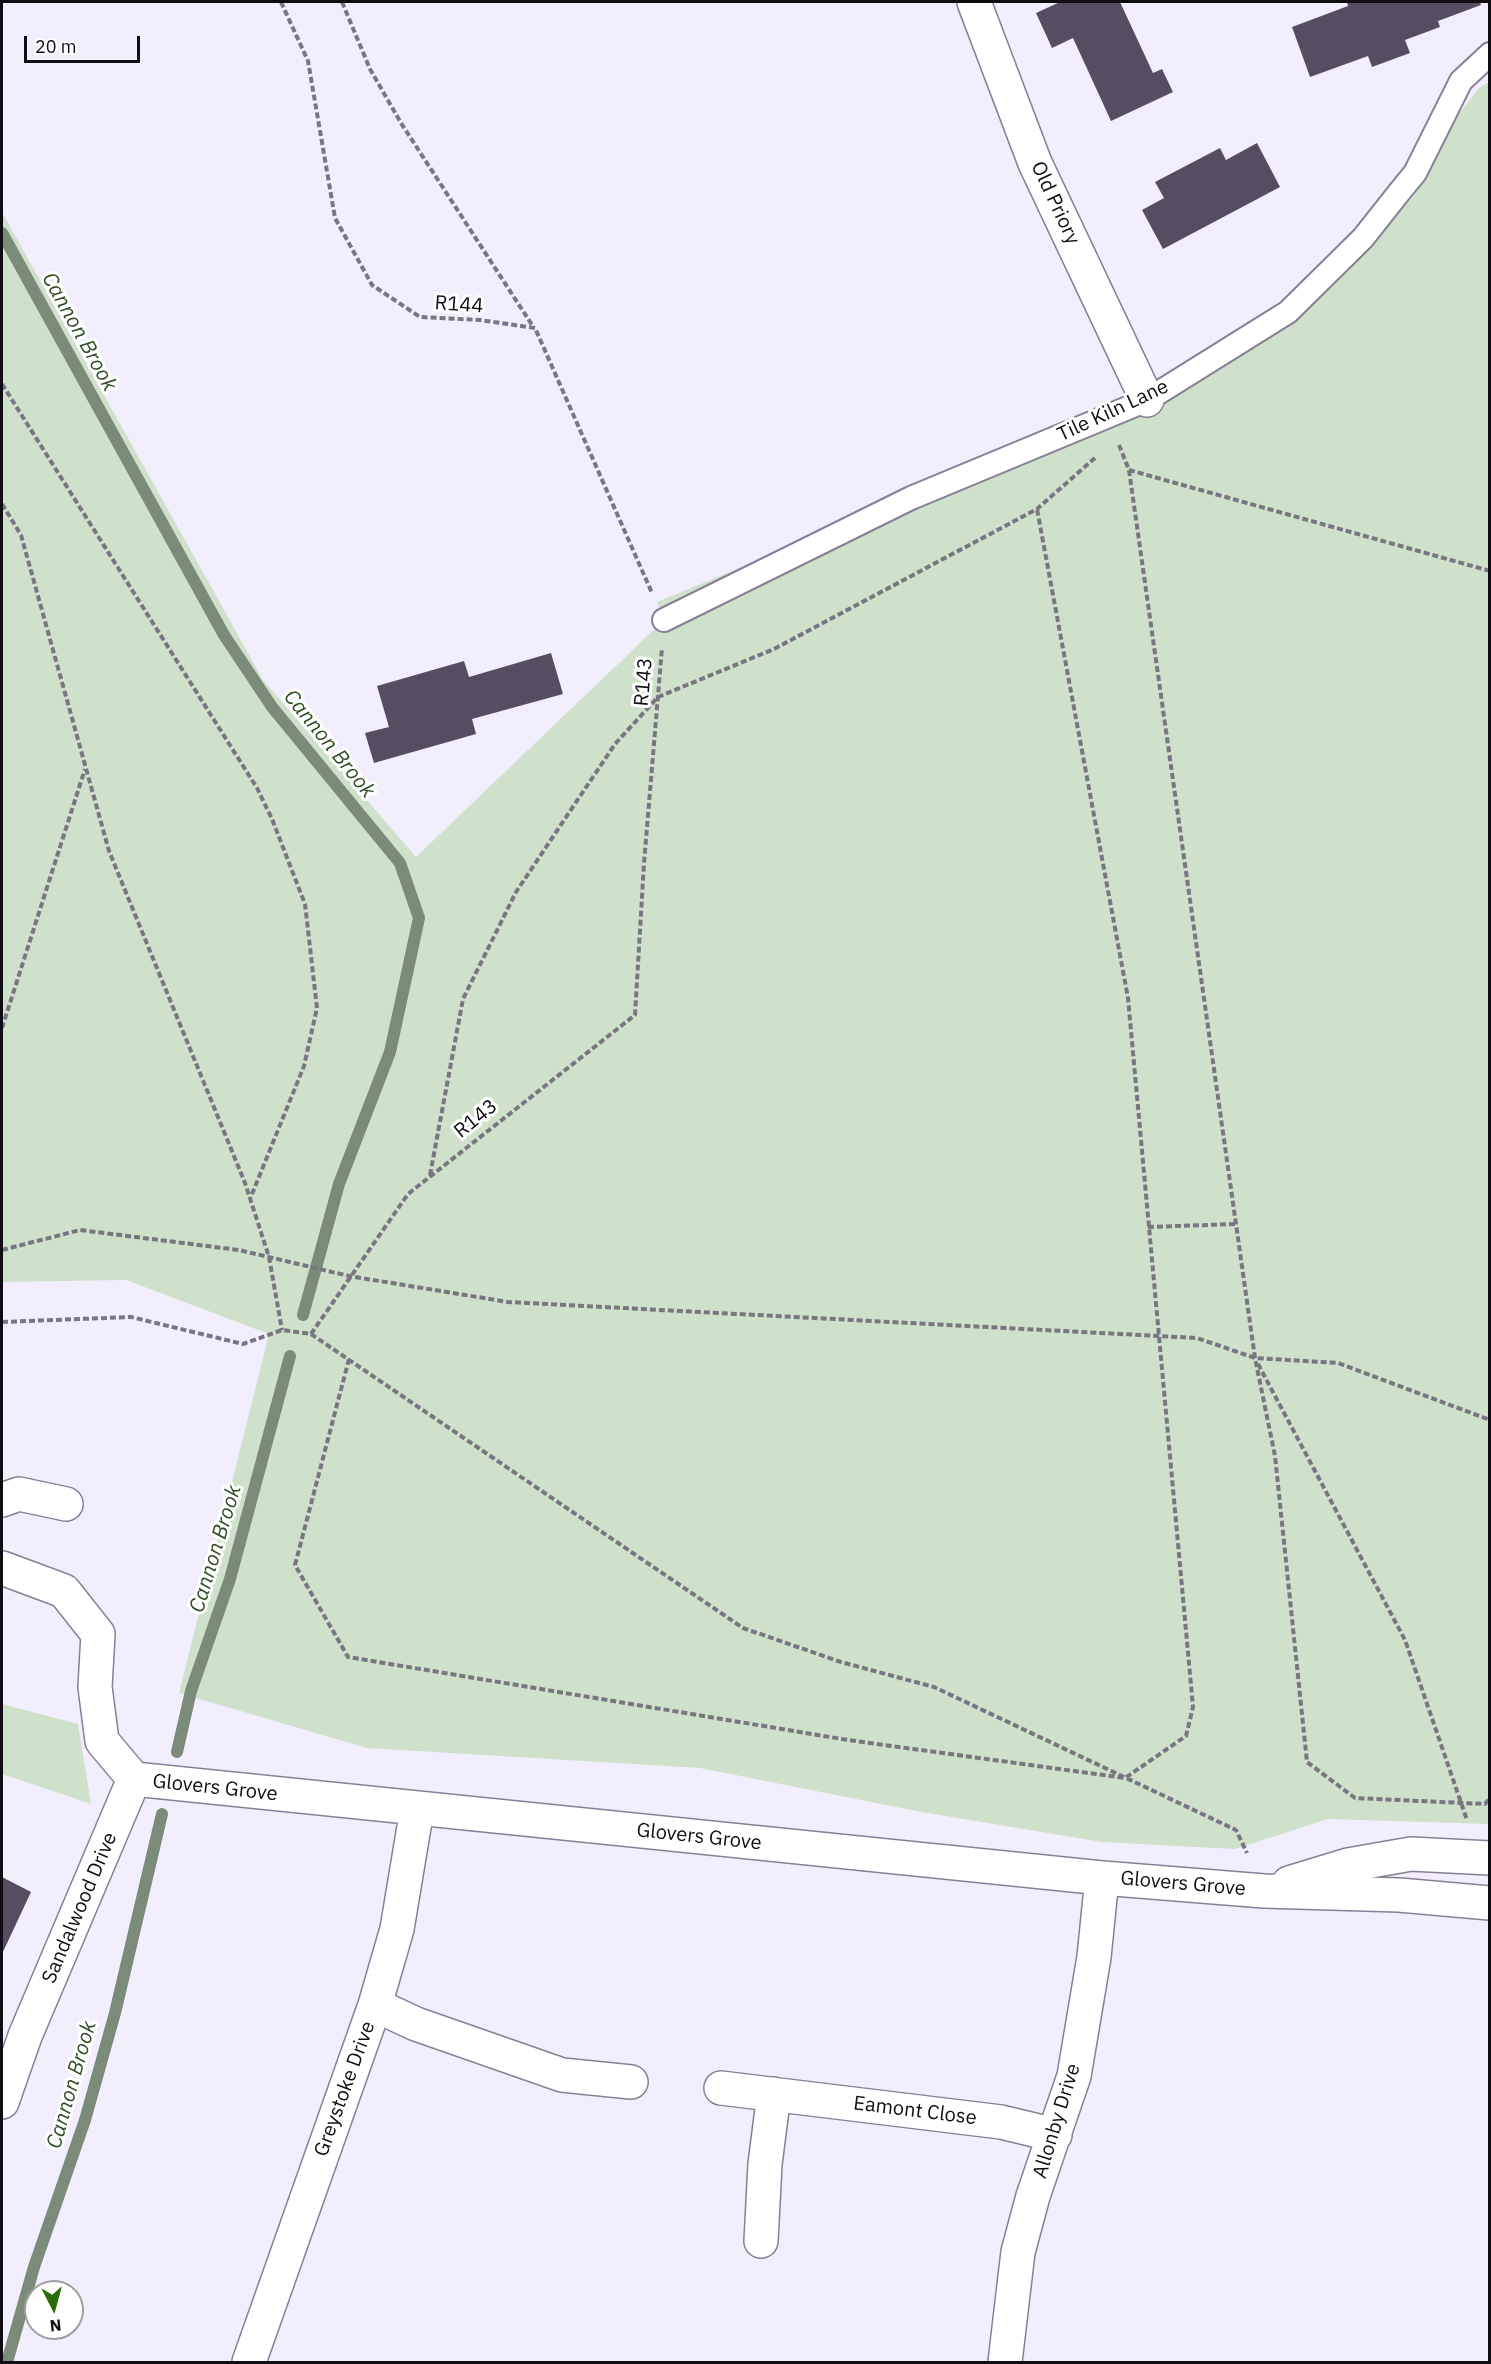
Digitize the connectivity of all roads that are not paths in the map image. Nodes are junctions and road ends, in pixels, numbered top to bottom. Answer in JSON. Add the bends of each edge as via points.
{"nodes":[{"id":1,"x":974,"y":2,"type":"edge"},
{"id":2,"x":1490,"y":54,"type":"edge"},
{"id":3,"x":1147,"y":400,"type":"junction"},
{"id":4,"x":664,"y":620,"type":"road end"},
{"id":5,"x":2,"y":1500,"type":"edge"},
{"id":6,"x":66,"y":1504,"type":"dead end"},
{"id":7,"x":2,"y":1568,"type":"edge"},
{"id":8,"x":134,"y":1779,"type":"junction"},
{"id":9,"x":417,"y":1809,"type":"junction"},
{"id":10,"x":1484,"y":1858,"type":"edge"},
{"id":11,"x":1102,"y":1878,"type":"junction"},
{"id":12,"x":1264,"y":1891,"type":"junction"},
{"id":13,"x":1490,"y":1903,"type":"edge"},
{"id":14,"x":375,"y":2005,"type":"junction"},
{"id":15,"x":13,"y":2031,"type":"edge"},
{"id":16,"x":631,"y":2082,"type":"dead end"},
{"id":17,"x":721,"y":2088,"type":"dead end"},
{"id":18,"x":774,"y":2094,"type":"junction"},
{"id":19,"x":2,"y":2102,"type":"edge"},
{"id":20,"x":1055,"y":2135,"type":"junction"},
{"id":21,"x":761,"y":2241,"type":"dead end"},
{"id":22,"x":249,"y":2362,"type":"edge"},
{"id":23,"x":1005,"y":2362,"type":"edge"}],
"edges":[{"from":1,"to":3,"type":"street","name":"Old Priory","via":[[1035,163]]},
{"from":2,"to":3,"type":"lane","name":"Tile Kiln Lane","via":[[1461,81],[1414,173],[1363,238],[1288,312]]},
{"from":3,"to":4,"type":"lane","name":"Tile Kiln Lane","via":[[911,498]]},
{"from":5,"to":6,"type":"street","via":[[19,1494]]},
{"from":7,"to":8,"type":"street","via":[[64,1591],[98,1634],[96,1687],[102,1741]]},
{"from":8,"to":9,"type":"street","name":"Glovers Grove"},
{"from":8,"to":15,"type":"street","name":"Sandalwood Drive"},
{"from":9,"to":11,"type":"street","name":"Glovers Grove"},
{"from":9,"to":14,"type":"street","name":"Greystoke Drive","via":[[397,1929]]},
{"from":10,"to":12,"type":"street","name":"Glovers Grove","via":[[1411,1854],[1348,1865]]},
{"from":11,"to":12,"type":"street","name":"Glovers Grove"},
{"from":11,"to":20,"type":"street","name":"Allonby Drive","via":[[1094,1957],[1074,2076]]},
{"from":12,"to":13,"type":"street","name":"Glovers Grove","via":[[1399,1895]]},
{"from":14,"to":16,"type":"street","via":[[416,2024],[562,2075]]},
{"from":14,"to":22,"type":"street","name":"Greystoke Drive"},
{"from":15,"to":19,"type":"street","name":"Sandalwood Drive"},
{"from":17,"to":18,"type":"street","name":"Eamont Close"},
{"from":18,"to":20,"type":"street","name":"Eamont Close","via":[[1001,2122]]},
{"from":18,"to":21,"type":"street"},
{"from":20,"to":23,"type":"street","name":"Allonby Drive","via":[[1018,2252]]}]}
